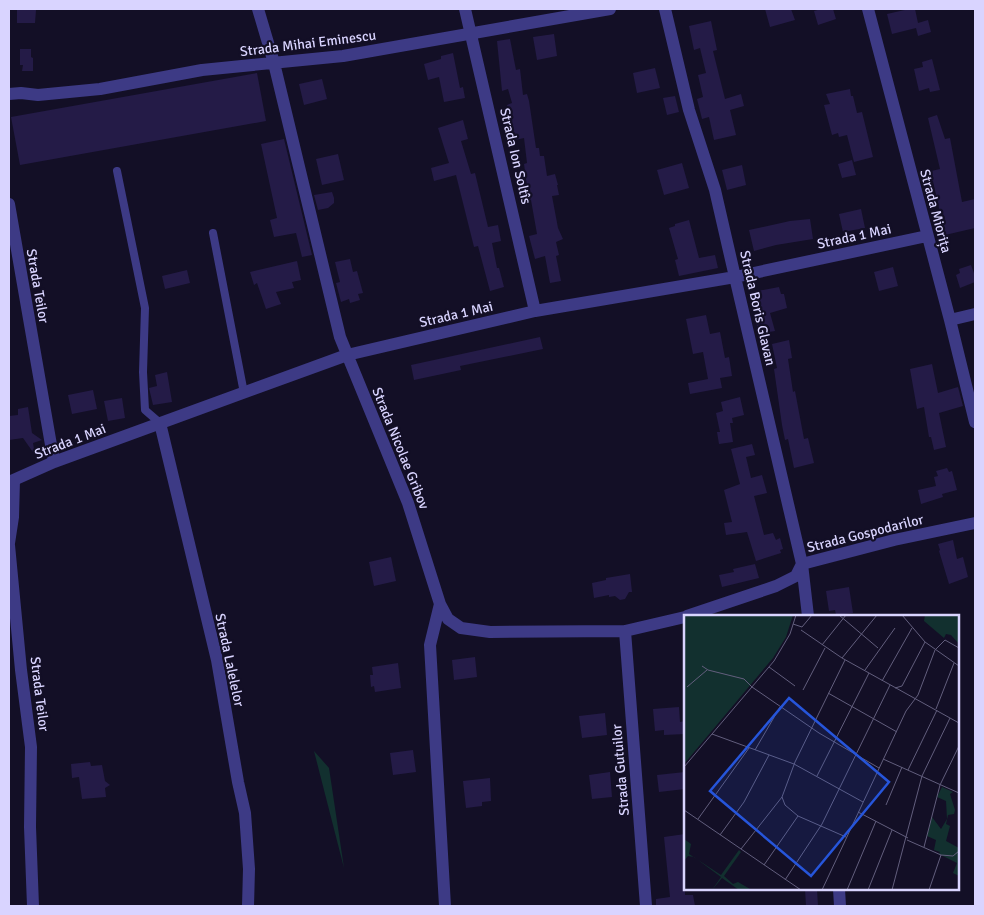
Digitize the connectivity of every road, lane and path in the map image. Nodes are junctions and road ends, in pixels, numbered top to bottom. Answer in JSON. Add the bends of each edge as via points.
{"nodes":[{"id":1,"x":258,"y":9,"type":"edge"},
{"id":2,"x":465,"y":9,"type":"edge"},
{"id":3,"x":610,"y":9,"type":"edge"},
{"id":4,"x":665,"y":9,"type":"edge"},
{"id":5,"x":868,"y":9,"type":"edge"},
{"id":6,"x":471,"y":33,"type":"junction"},
{"id":7,"x":274,"y":63,"type":"junction"},
{"id":8,"x":9,"y":94,"type":"edge"},
{"id":9,"x":117,"y":171,"type":"dead end"},
{"id":10,"x":9,"y":204,"type":"edge"},
{"id":11,"x":212,"y":233,"type":"dead end"},
{"id":12,"x":927,"y":236,"type":"junction"},
{"id":13,"x":735,"y":277,"type":"junction"},
{"id":14,"x":535,"y":311,"type":"junction"},
{"id":15,"x":975,"y":314,"type":"edge"},
{"id":16,"x":950,"y":320,"type":"junction"},
{"id":17,"x":347,"y":355,"type":"junction"},
{"id":18,"x":244,"y":393,"type":"junction"},
{"id":19,"x":975,"y":422,"type":"edge"},
{"id":20,"x":160,"y":423,"type":"junction"},
{"id":21,"x":54,"y":462,"type":"junction"},
{"id":22,"x":11,"y":481,"type":"edge"},
{"id":23,"x":975,"y":523,"type":"edge"},
{"id":24,"x":9,"y":544,"type":"edge"},
{"id":25,"x":802,"y":564,"type":"junction"},
{"id":26,"x":440,"y":604,"type":"junction"},
{"id":27,"x":689,"y":615,"type":"edge"},
{"id":28,"x":808,"y":615,"type":"edge"},
{"id":29,"x":684,"y":616,"type":"edge"},
{"id":30,"x":624,"y":631,"type":"junction"},
{"id":31,"x":839,"y":890,"type":"edge"},
{"id":32,"x":33,"y":906,"type":"edge"},
{"id":33,"x":248,"y":906,"type":"edge"},
{"id":34,"x":445,"y":906,"type":"edge"},
{"id":35,"x":646,"y":906,"type":"edge"},
{"id":36,"x":840,"y":906,"type":"edge"}],
"edges":[{"from":1,"to":7,"type":"street","name":"Strada Nicolae Gribov"},
{"from":2,"to":6,"type":"street","name":"Strada Ion Soltîs"},
{"from":3,"to":6,"type":"street","name":"Strada Mihai Eminescu"},
{"from":4,"to":13,"type":"street","name":"Strada Boris Glavan"},
{"from":5,"to":12,"type":"street","name":"Strada Miorița"},
{"from":6,"to":7,"type":"street","name":"Strada Mihai Eminescu","via":[[343,56]]},
{"from":6,"to":14,"type":"street","name":"Strada Ion Soltîs"},
{"from":7,"to":8,"type":"street","name":"Strada Mihai Eminescu","via":[[202,70],[100,89],[38,95]]},
{"from":7,"to":17,"type":"street","name":"Strada Nicolae Gribov"},
{"from":9,"to":20,"type":"lane","via":[[145,308],[142,372],[145,410]]},
{"from":10,"to":21,"type":"street","name":"Strada Teilor"},
{"from":11,"to":18,"type":"lane"},
{"from":12,"to":13,"type":"street","name":"Strada 1 Mai"},
{"from":12,"to":16,"type":"street","name":"Strada Miorița"},
{"from":13,"to":14,"type":"street","name":"Strada 1 Mai"},
{"from":13,"to":25,"type":"street","name":"Strada Boris Glavan"},
{"from":14,"to":17,"type":"street","name":"Strada 1 Mai"},
{"from":15,"to":16,"type":"street"},
{"from":16,"to":19,"type":"street","name":"Strada Miorița"},
{"from":17,"to":18,"type":"street","name":"Strada 1 Mai"},
{"from":17,"to":26,"type":"street","name":"Strada Nicolae Gribov","via":[[408,503]]},
{"from":18,"to":20,"type":"street","name":"Strada 1 Mai"},
{"from":20,"to":21,"type":"street","name":"Strada 1 Mai"},
{"from":20,"to":33,"type":"street","name":"Strada Lalelelor","via":[[217,660],[245,813]]},
{"from":21,"to":22,"type":"street","name":"Strada 1 Mai"},
{"from":22,"to":24,"type":"street","name":"Strada Teilor"},
{"from":23,"to":25,"type":"street","name":"Strada Gospodarilor"},
{"from":24,"to":32,"type":"street","name":"Strada Teilor","via":[[31,747]]},
{"from":25,"to":27,"type":"street","name":"Strada Gospodarilor","via":[[796,576],[776,586]]},
{"from":25,"to":28,"type":"street","name":"Strada Boris Glavan"},
{"from":26,"to":30,"type":"street","name":"Strada Gospodarilor","via":[[448,619],[461,628],[490,632]]},
{"from":26,"to":34,"type":"street","via":[[430,645]]},
{"from":29,"to":30,"type":"street","name":"Strada Gospodarilor"},
{"from":30,"to":35,"type":"street","name":"Strada Gutuilor"},
{"from":31,"to":36,"type":"street"}]}
